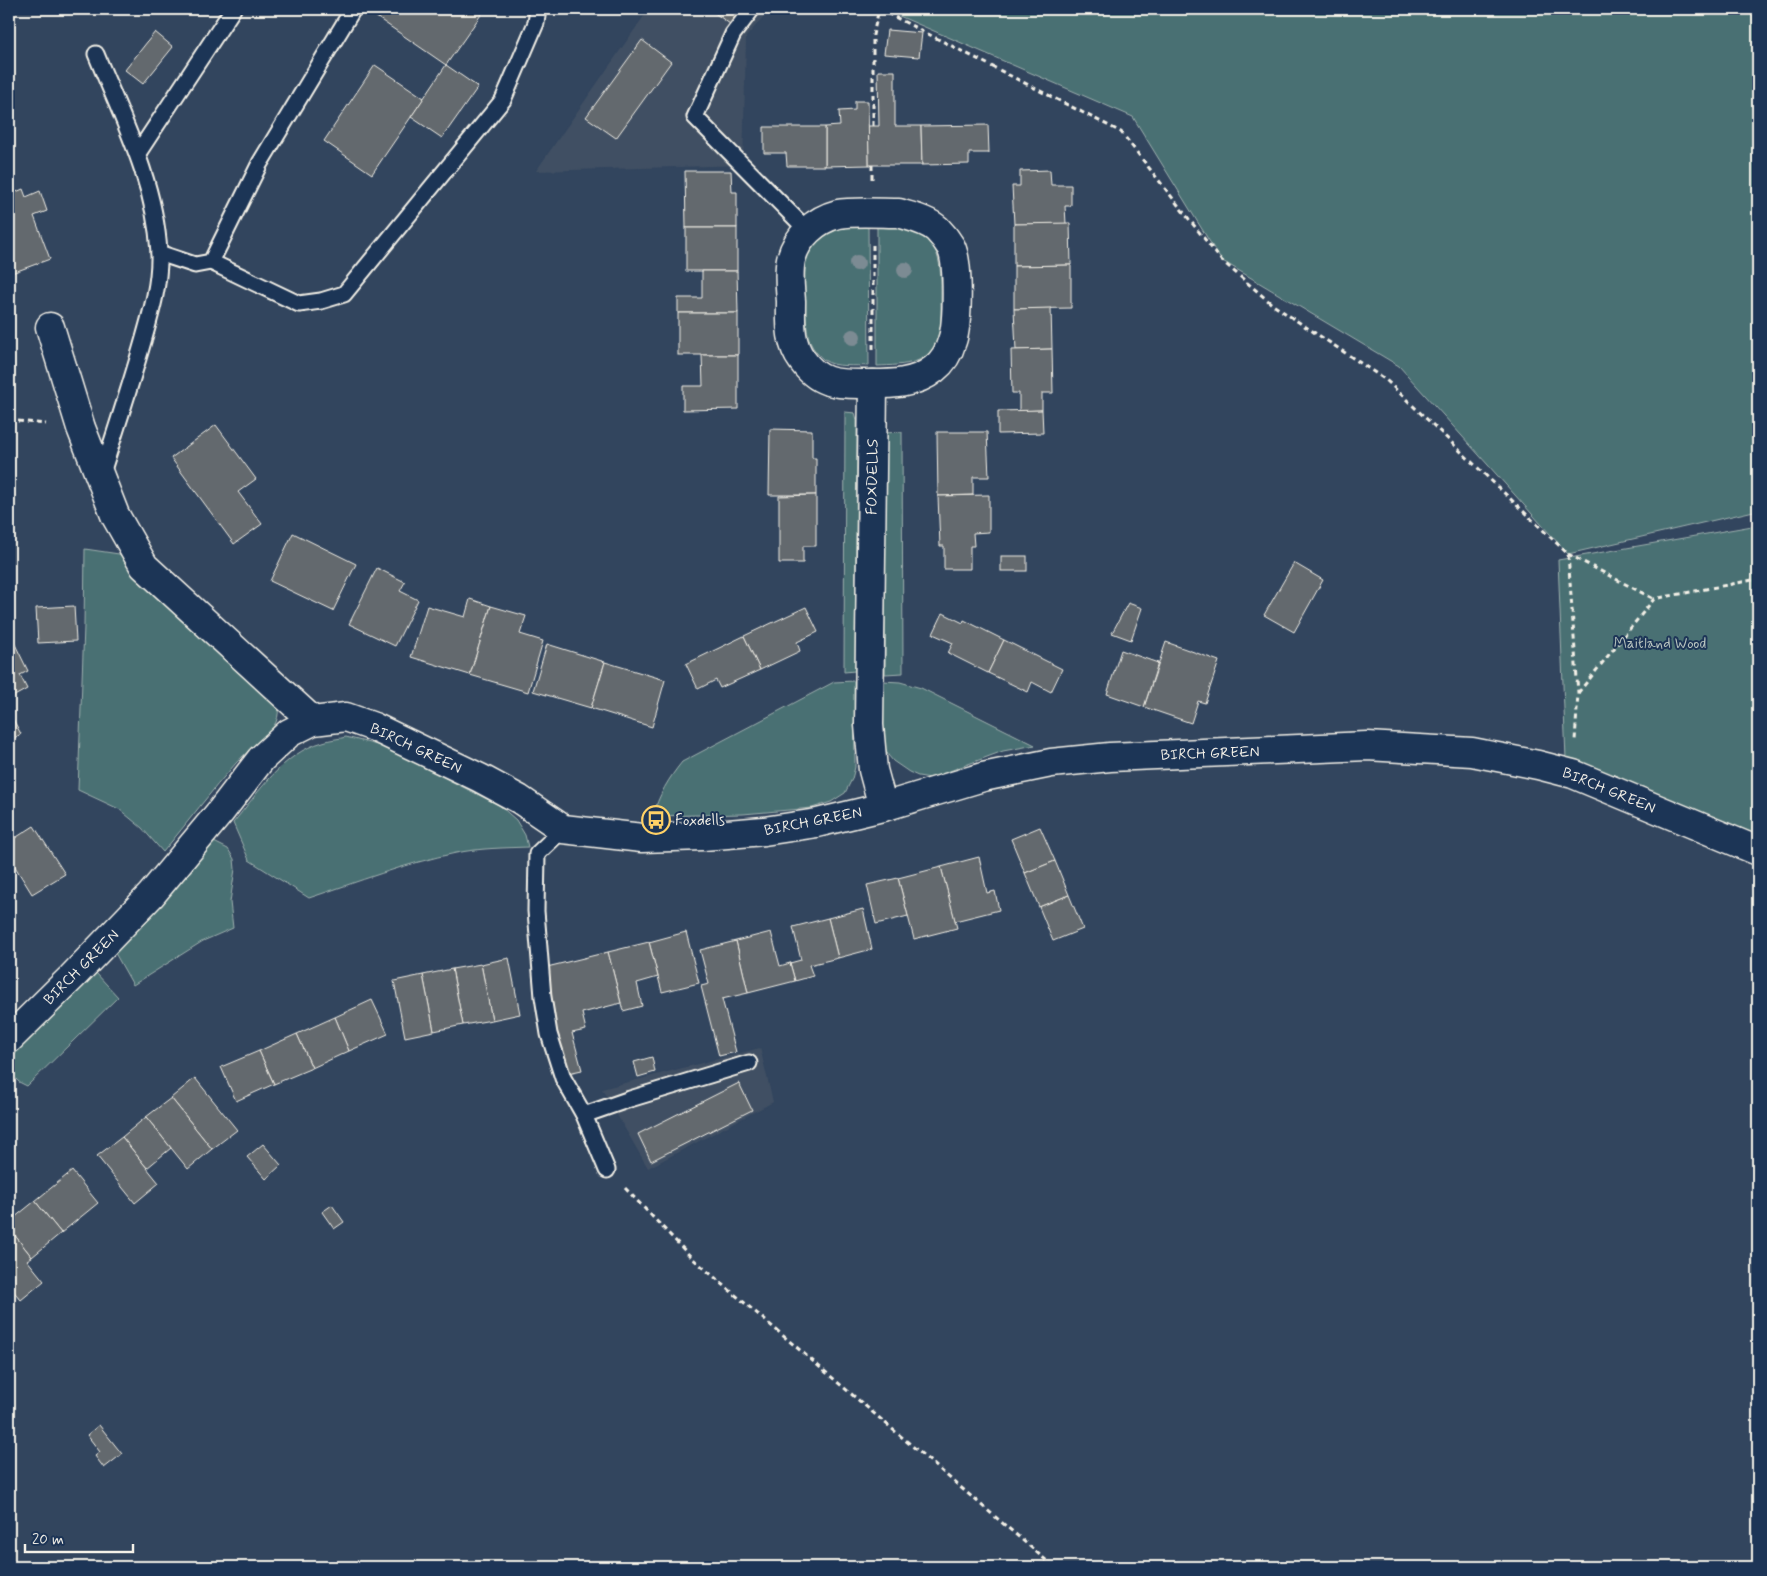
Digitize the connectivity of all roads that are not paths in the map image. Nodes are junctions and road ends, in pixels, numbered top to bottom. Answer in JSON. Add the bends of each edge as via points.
{"nodes":[{"id":1,"x":233,"y":9,"type":"edge"},
{"id":2,"x":353,"y":9,"type":"edge"},
{"id":3,"x":538,"y":9,"type":"edge"},
{"id":4,"x":752,"y":9,"type":"edge"},
{"id":5,"x":96,"y":54,"type":"dead end"},
{"id":6,"x":138,"y":154,"type":"junction"},
{"id":7,"x":807,"y":230,"type":"junction"},
{"id":8,"x":159,"y":253,"type":"junction"},
{"id":9,"x":212,"y":262,"type":"junction"},
{"id":10,"x":50,"y":327,"type":"dead end"},
{"id":11,"x":873,"y":384,"type":"junction"},
{"id":12,"x":101,"y":477,"type":"junction"},
{"id":13,"x":313,"y":721,"type":"junction"},
{"id":14,"x":883,"y":807,"type":"junction"},
{"id":15,"x":563,"y":828,"type":"junction"},
{"id":16,"x":1758,"y":851,"type":"edge"},
{"id":17,"x":9,"y":1039,"type":"edge"},
{"id":18,"x":749,"y":1062,"type":"dead end"},
{"id":19,"x":584,"y":1115,"type":"junction"},
{"id":20,"x":607,"y":1170,"type":"road end"}],
"edges":[{"from":1,"to":6,"type":"lane"},
{"from":2,"to":9,"type":"lane","via":[[260,164]]},
{"from":3,"to":9,"type":"lane","via":[[536,23],[503,100],[344,294],[321,302],[299,304]]},
{"from":4,"to":7,"type":"lane","via":[[733,34],[695,117]]},
{"from":5,"to":6,"type":"lane"},
{"from":6,"to":8,"type":"lane","via":[[152,206]]},
{"from":7,"to":11,"type":"street","via":[[798,244],[791,266],[794,345],[810,371],[824,380],[841,384]]},
{"from":7,"to":11,"type":"street","via":[[838,214],[899,213],[922,220],[936,229],[951,248],[956,266],[956,320],[953,340],[946,355],[934,369],[918,378],[904,383]]},
{"from":8,"to":9,"type":"lane","via":[[195,265]]},
{"from":8,"to":12,"type":"lane","via":[[156,295]]},
{"from":10,"to":12,"type":"street","via":[[81,428]]},
{"from":11,"to":14,"type":"street","name":"FOXDELLS","via":[[869,725],[873,770]]},
{"from":12,"to":13,"type":"street","via":[[115,515],[144,566]]},
{"from":13,"to":15,"type":"street","name":"BIRCH GREEN","via":[[346,717],[374,727],[519,799]]},
{"from":13,"to":17,"type":"street","name":"BIRCH GREEN","via":[[289,733],[261,759],[151,895]]},
{"from":14,"to":15,"type":"street","name":"BIRCH GREEN","via":[[816,823],[703,836],[642,838]]},
{"from":14,"to":16,"type":"street","name":"BIRCH GREEN","via":[[984,777],[1051,763],[1110,757],[1366,746],[1472,752],[1574,774]]},
{"from":15,"to":19,"type":"lane","via":[[537,854],[536,911],[549,1034],[563,1078]]},
{"from":18,"to":19,"type":"lane"},
{"from":19,"to":20,"type":"lane"}]}
